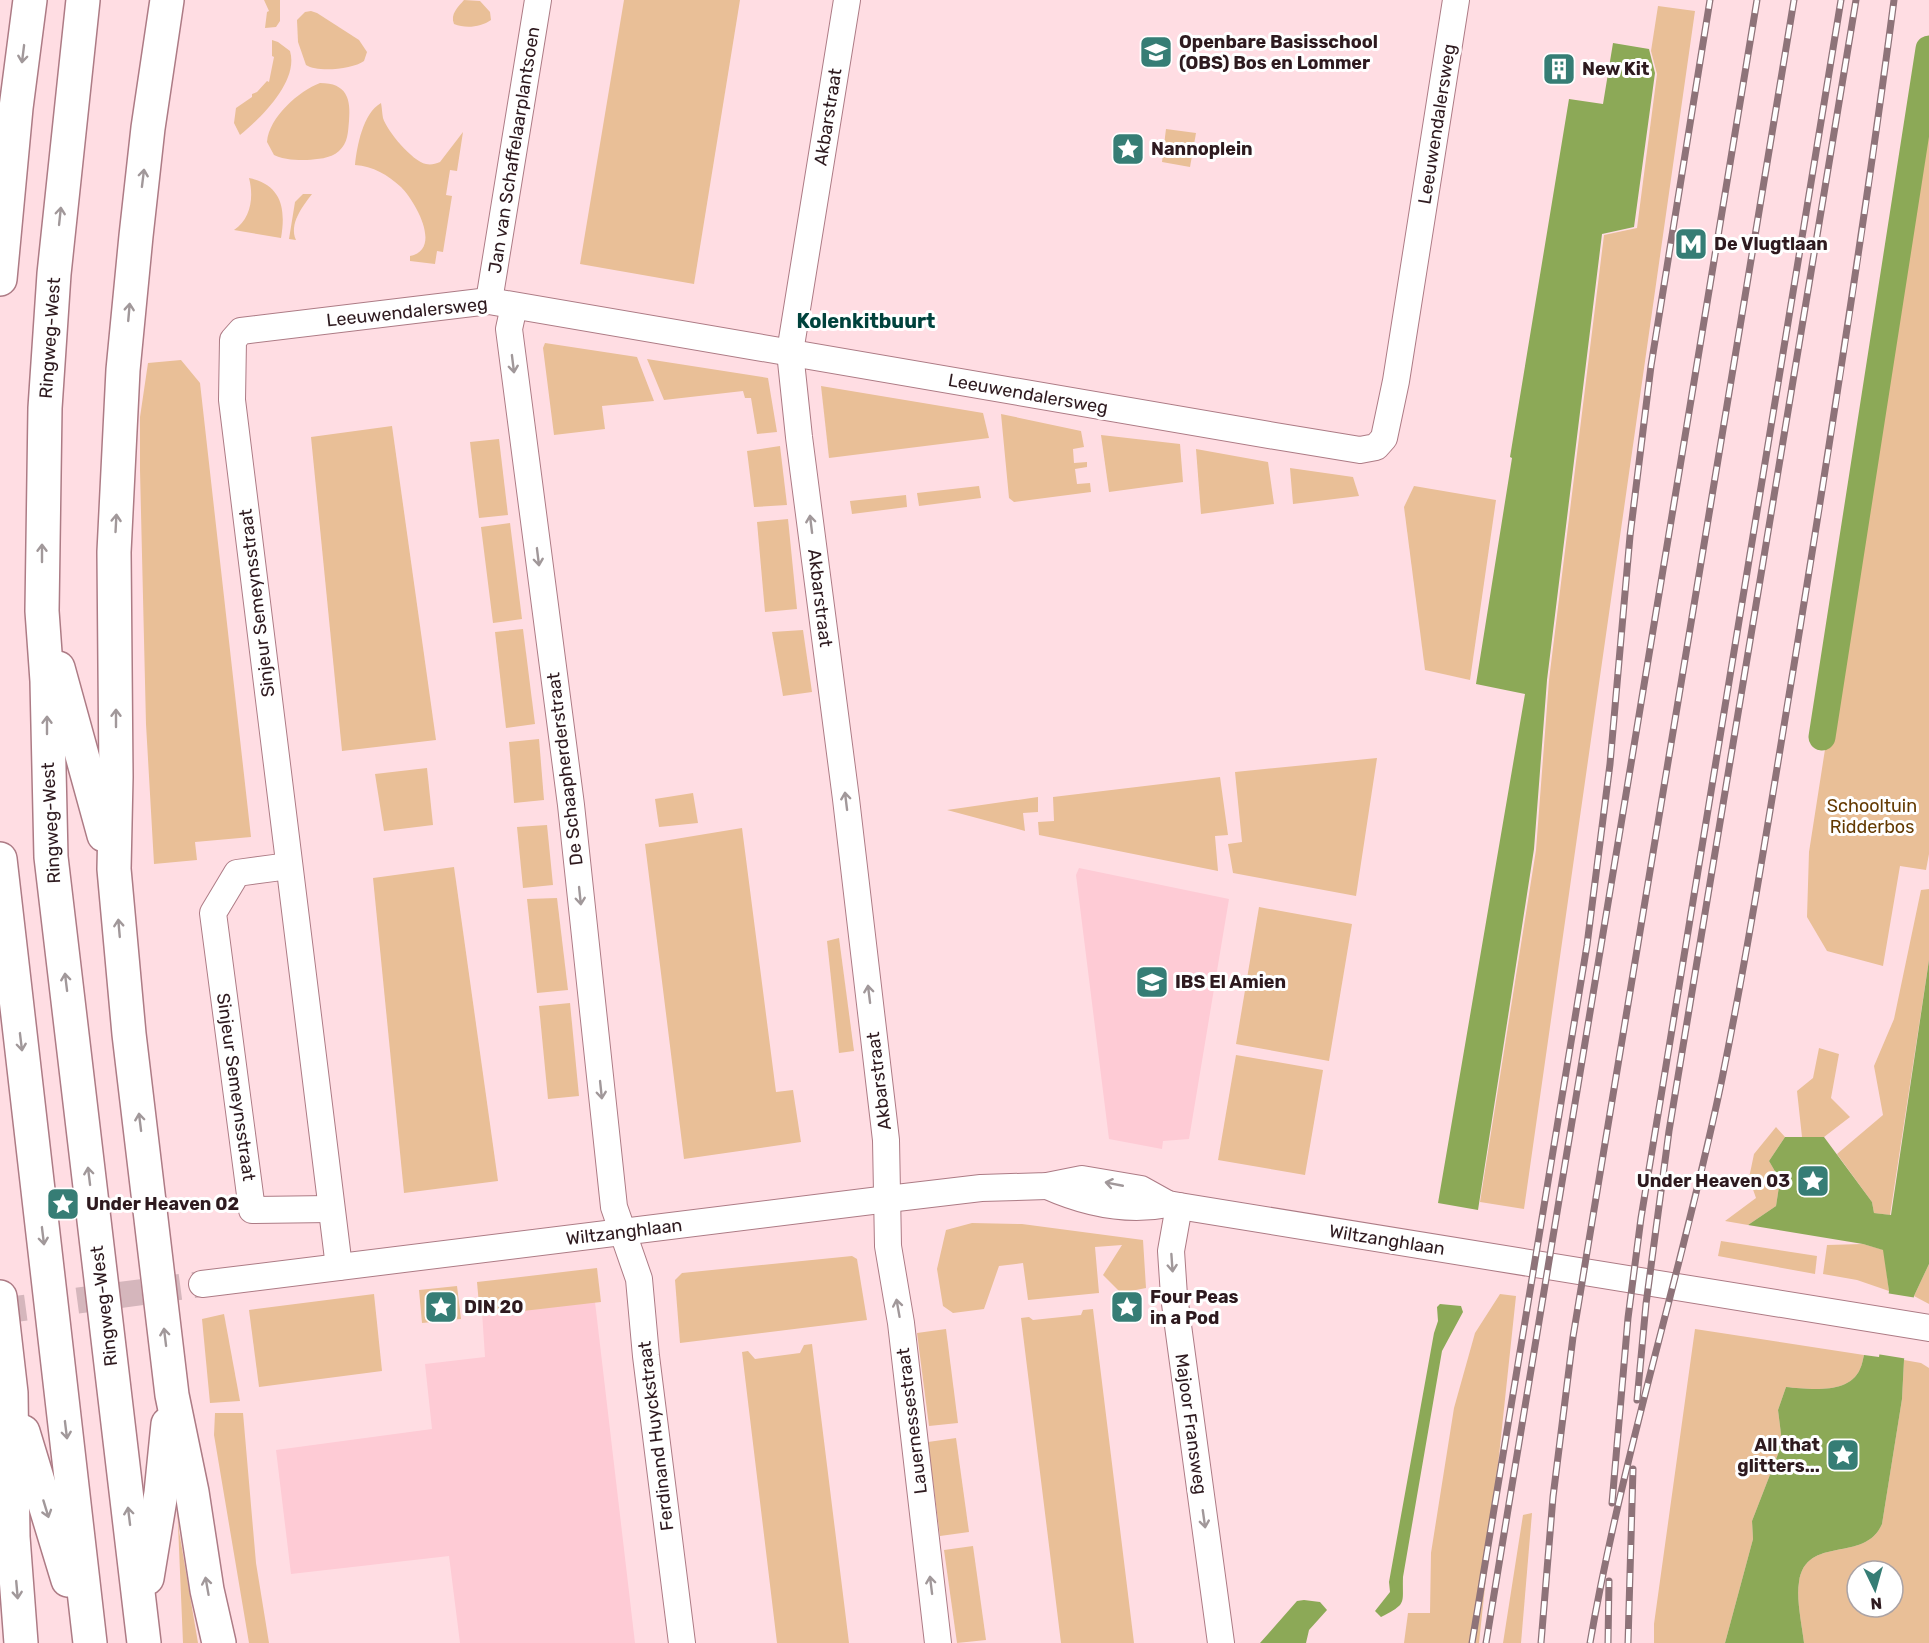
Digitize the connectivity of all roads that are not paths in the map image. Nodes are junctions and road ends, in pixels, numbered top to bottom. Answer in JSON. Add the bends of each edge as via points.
{"nodes":[{"id":1,"x":30,"y":0,"type":"edge"},
{"id":2,"x":83,"y":0,"type":"edge"},
{"id":3,"x":167,"y":0,"type":"edge"},
{"id":4,"x":538,"y":0,"type":"edge"},
{"id":5,"x":847,"y":0,"type":"edge"},
{"id":6,"x":1456,"y":0,"type":"edge"},
{"id":7,"x":0,"y":277,"type":"edge"},
{"id":8,"x":501,"y":303,"type":"junction"},
{"id":9,"x":233,"y":340,"type":"joint"},
{"id":10,"x":790,"y":352,"type":"junction"},
{"id":11,"x":42,"y":611,"type":"junction"},
{"id":12,"x":0,"y":859,"type":"edge"},
{"id":13,"x":289,"y":866,"type":"junction"},
{"id":14,"x":114,"y":869,"type":"junction"},
{"id":15,"x":888,"y":1199,"type":"junction"},
{"id":16,"x":1173,"y":1205,"type":"junction"},
{"id":17,"x":330,"y":1209,"type":"junction"},
{"id":18,"x":622,"y":1232,"type":"junction"},
{"id":19,"x":339,"y":1267,"type":"junction"},
{"id":20,"x":202,"y":1284,"type":"tunnel mouth"},
{"id":21,"x":0,"y":1298,"type":"edge"},
{"id":22,"x":1928,"y":1328,"type":"edge"},
{"id":23,"x":11,"y":1393,"type":"junction"},
{"id":24,"x":172,"y":1395,"type":"junction"},
{"id":25,"x":0,"y":1476,"type":"edge"},
{"id":26,"x":13,"y":1537,"type":"junction"},
{"id":27,"x":142,"y":1629,"type":"edge"},
{"id":28,"x":21,"y":1643,"type":"edge"},
{"id":29,"x":89,"y":1643,"type":"edge"},
{"id":30,"x":219,"y":1643,"type":"edge"},
{"id":31,"x":682,"y":1643,"type":"edge"},
{"id":32,"x":938,"y":1643,"type":"edge"},
{"id":33,"x":1221,"y":1643,"type":"edge"}],
"edges":[{"from":1,"to":7,"type":"highway","one_way":true},
{"from":11,"to":2,"type":"highway","name":"Ringweg-West","one_way":true,"via":[[43,467],[50,333]]},
{"from":14,"to":3,"type":"highway","one_way":true,"via":[[114,552],[123,370],[148,128]]},
{"from":4,"to":8,"type":"street","name":"Jan van Schaffelaarplantsoen"},
{"from":5,"to":10,"type":"street","name":"Akbarstraat"},
{"from":6,"to":10,"type":"street","name":"Leeuwendalersweg","via":[[1396,381],[1384,438],[1376,447],[1349,449]]},
{"from":8,"to":9,"type":"street","name":"Leeuwendalersweg","via":[[241,330]]},
{"from":8,"to":10,"type":"street","name":"Leeuwendalersweg"},
{"from":8,"to":18,"type":"street","name":"De Schaapherderstraat","one_way":true,"via":[[509,329],[571,805],[614,1207]]},
{"from":9,"to":13,"type":"street","name":"Sinjeur Semeynsstraat","via":[[232,400]]},
{"from":15,"to":10,"type":"street","name":"Akbarstraat","one_way":true,"via":[[886,1140]]},
{"from":11,"to":14,"type":"highway"},
{"from":27,"to":11,"type":"highway","name":"Ringweg-West","one_way":true,"via":[[51,857]]},
{"from":12,"to":29,"type":"highway","one_way":true},
{"from":13,"to":17,"type":"street","name":"Sinjeur Semeynsstraat"},
{"from":13,"to":17,"type":"street","name":"Sinjeur Semeynsstraat","via":[[237,873],[213,913],[252,1210]]},
{"from":24,"to":14,"type":"highway","one_way":true,"via":[[129,1035]]},
{"from":15,"to":16,"type":"street","name":"Wiltzanghlaan","via":[[1089,1179],[1141,1189]]},
{"from":15,"to":18,"type":"street","name":"Wiltzanghlaan"},
{"from":32,"to":15,"type":"street","name":"Lauernessestraat","one_way":true,"via":[[901,1323],[888,1246]]},
{"from":16,"to":22,"type":"street","name":"Wiltzanghlaan"},
{"from":16,"to":33,"type":"street","name":"Majoor Fransweg","one_way":true,"via":[[1174,1296]]},
{"from":17,"to":19,"type":"street","name":"Sinjeur Semeynsstraat"},
{"from":18,"to":19,"type":"street","name":"Wiltzanghlaan"},
{"from":18,"to":31,"type":"street","name":"Ferdinand Huyckstraat","via":[[639,1278]]},
{"from":19,"to":20,"type":"street","name":"Wiltzanghlaan"},
{"from":21,"to":23,"type":"highway"},
{"from":23,"to":26,"type":"highway"},
{"from":23,"to":29,"type":"highway","one_way":true},
{"from":24,"to":27,"type":"highway"},
{"from":30,"to":24,"type":"highway","one_way":true},
{"from":25,"to":26,"type":"highway"},
{"from":26,"to":28,"type":"highway","one_way":true}]}
